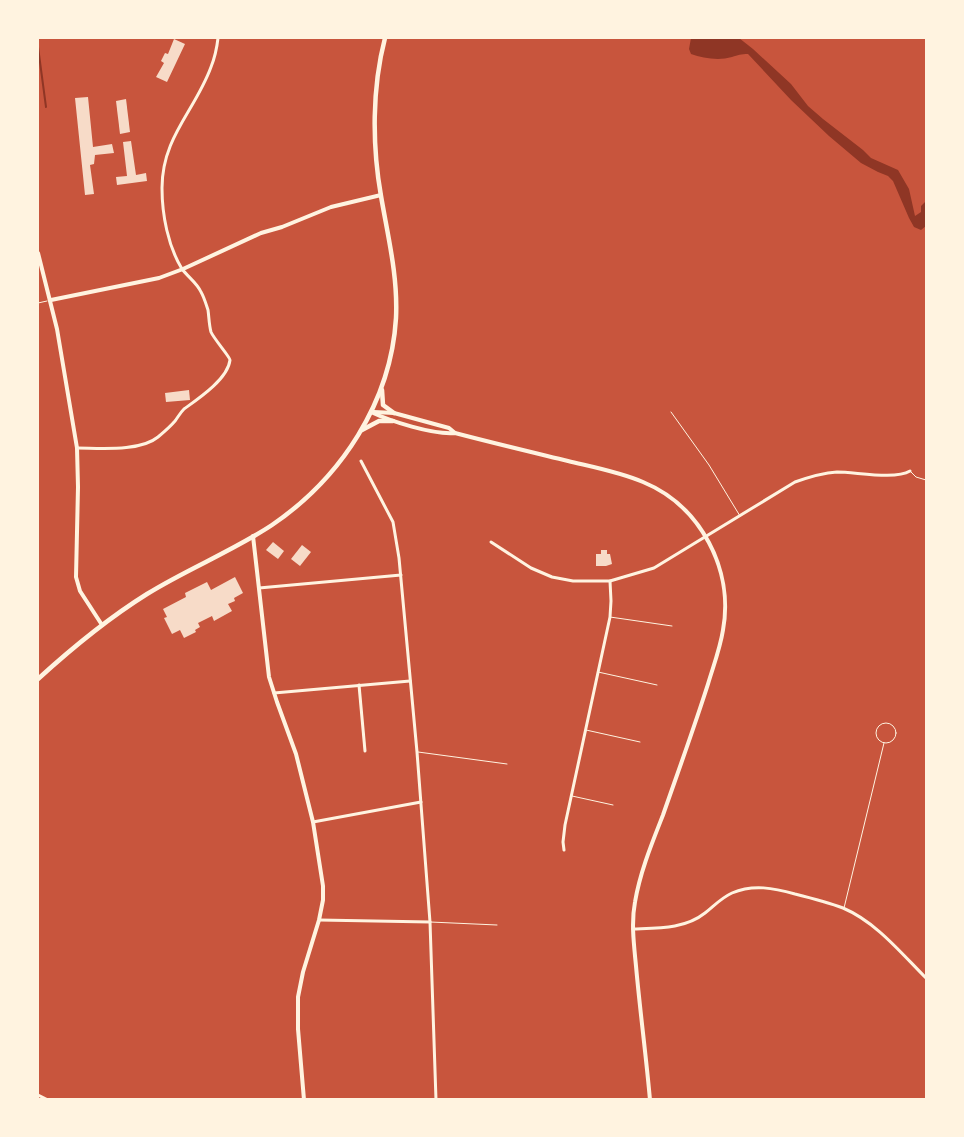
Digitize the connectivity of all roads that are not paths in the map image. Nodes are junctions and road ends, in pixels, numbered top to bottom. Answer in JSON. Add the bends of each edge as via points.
{"nodes":[{"id":1,"x":218,"y":38,"type":"edge"},
{"id":2,"x":384,"y":38,"type":"edge"},
{"id":3,"x":380,"y":194,"type":"junction"},
{"id":4,"x":38,"y":253,"type":"edge"},
{"id":5,"x":183,"y":269,"type":"junction"},
{"id":6,"x":51,"y":300,"type":"junction"},
{"id":7,"x":38,"y":303,"type":"edge"},
{"id":8,"x":382,"y":384,"type":"junction"},
{"id":9,"x":371,"y":412,"type":"junction"},
{"id":10,"x":671,"y":412,"type":"dead end"},
{"id":11,"x":394,"y":413,"type":"junction"},
{"id":12,"x":393,"y":421,"type":"junction"},
{"id":13,"x":361,"y":431,"type":"junction"},
{"id":14,"x":455,"y":433,"type":"junction"},
{"id":15,"x":77,"y":448,"type":"junction"},
{"id":16,"x":361,"y":462,"type":"dead end"},
{"id":17,"x":910,"y":471,"type":"joint"},
{"id":18,"x":926,"y":480,"type":"edge"},
{"id":19,"x":740,"y":516,"type":"junction"},
{"id":20,"x":254,"y":536,"type":"junction"},
{"id":21,"x":706,"y":536,"type":"junction"},
{"id":22,"x":491,"y":542,"type":"dead end"},
{"id":23,"x":401,"y":575,"type":"junction"},
{"id":24,"x":610,"y":581,"type":"junction"},
{"id":25,"x":260,"y":588,"type":"junction"},
{"id":26,"x":610,"y":616,"type":"junction"},
{"id":27,"x":102,"y":625,"type":"junction"},
{"id":28,"x":672,"y":626,"type":"dead end"},
{"id":29,"x":598,"y":672,"type":"junction"},
{"id":30,"x":38,"y":679,"type":"edge"},
{"id":31,"x":410,"y":681,"type":"junction"},
{"id":32,"x":359,"y":685,"type":"junction"},
{"id":33,"x":657,"y":685,"type":"dead end"},
{"id":34,"x":274,"y":693,"type":"junction"},
{"id":35,"x":586,"y":730,"type":"junction"},
{"id":36,"x":640,"y":742,"type":"dead end"},
{"id":37,"x":884,"y":743,"type":"junction"},
{"id":38,"x":366,"y":751,"type":"dead end"},
{"id":39,"x":417,"y":752,"type":"junction"},
{"id":40,"x":507,"y":764,"type":"dead end"},
{"id":41,"x":571,"y":796,"type":"junction"},
{"id":42,"x":421,"y":802,"type":"junction"},
{"id":43,"x":612,"y":805,"type":"dead end"},
{"id":44,"x":313,"y":822,"type":"junction"},
{"id":45,"x":564,"y":850,"type":"dead end"},
{"id":46,"x":843,"y":908,"type":"junction"},
{"id":47,"x":319,"y":920,"type":"junction"},
{"id":48,"x":430,"y":922,"type":"junction"},
{"id":49,"x":497,"y":925,"type":"dead end"},
{"id":50,"x":633,"y":929,"type":"junction"},
{"id":51,"x":926,"y":978,"type":"edge"},
{"id":52,"x":38,"y":1095,"type":"edge"},
{"id":53,"x":48,"y":1100,"type":"edge"},
{"id":54,"x":304,"y":1100,"type":"edge"},
{"id":55,"x":436,"y":1100,"type":"edge"},
{"id":56,"x":650,"y":1100,"type":"edge"}],
"edges":[{"from":1,"to":5,"type":"street","via":[[211,68],[166,157],[162,187],[164,213],[170,239]]},
{"from":2,"to":3,"type":"main road","via":[[376,116]]},
{"from":3,"to":5,"type":"street","via":[[332,207],[261,233]]},
{"from":3,"to":8,"type":"main road","via":[[396,293],[393,337]]},
{"from":4,"to":6,"type":"street"},
{"from":5,"to":6,"type":"street","via":[[138,283]]},
{"from":5,"to":15,"type":"street","via":[[201,290],[211,331],[229,356],[224,374],[157,438],[137,446]]},
{"from":6,"to":7,"type":"lane"},
{"from":6,"to":15,"type":"street"},
{"from":8,"to":9,"type":"main road"},
{"from":8,"to":11,"type":"main road","via":[[383,405]]},
{"from":9,"to":11,"type":"street"},
{"from":9,"to":12,"type":"street"},
{"from":9,"to":13,"type":"main road"},
{"from":10,"to":19,"type":"lane","via":[[710,465]]},
{"from":11,"to":14,"type":"street","via":[[449,428]]},
{"from":12,"to":13,"type":"main road","via":[[379,421]]},
{"from":12,"to":14,"type":"street","via":[[441,433]]},
{"from":13,"to":20,"type":"main road","via":[[335,469],[315,490],[290,512]]},
{"from":14,"to":21,"type":"street","via":[[644,482],[675,501]]},
{"from":15,"to":27,"type":"street","via":[[76,577],[80,591]]},
{"from":16,"to":23,"type":"street","via":[[393,522]]},
{"from":17,"to":18,"type":"lane"},
{"from":17,"to":19,"type":"street","via":[[899,475],[835,472],[809,477],[795,482]]},
{"from":19,"to":21,"type":"street"},
{"from":20,"to":25,"type":"street"},
{"from":20,"to":27,"type":"main road","via":[[140,598]]},
{"from":21,"to":24,"type":"street","via":[[654,568]]},
{"from":21,"to":50,"type":"street","via":[[722,578],[724,629],[702,703],[640,881]]},
{"from":22,"to":24,"type":"street","via":[[531,568],[552,577],[573,581]]},
{"from":23,"to":25,"type":"street"},
{"from":23,"to":31,"type":"street"},
{"from":24,"to":26,"type":"street"},
{"from":25,"to":34,"type":"street","via":[[269,677]]},
{"from":26,"to":28,"type":"lane"},
{"from":26,"to":29,"type":"street"},
{"from":27,"to":30,"type":"main road"},
{"from":29,"to":33,"type":"lane"},
{"from":29,"to":35,"type":"street"},
{"from":31,"to":32,"type":"street"},
{"from":31,"to":39,"type":"street"},
{"from":32,"to":34,"type":"street"},
{"from":32,"to":38,"type":"street"},
{"from":34,"to":44,"type":"street","via":[[296,754]]},
{"from":35,"to":36,"type":"lane"},
{"from":35,"to":41,"type":"street"},
{"from":37,"to":37,"type":"lane","via":[[893,740],[896,733],[894,726],[887,723],[876,731],[877,738]]},
{"from":37,"to":46,"type":"lane"},
{"from":39,"to":40,"type":"lane"},
{"from":39,"to":42,"type":"street"},
{"from":41,"to":43,"type":"lane"},
{"from":41,"to":45,"type":"street","via":[[563,836]]},
{"from":42,"to":44,"type":"street"},
{"from":42,"to":48,"type":"street"},
{"from":44,"to":47,"type":"street","via":[[323,886]]},
{"from":46,"to":50,"type":"street","via":[[785,891],[749,888],[725,896],[688,924]]},
{"from":46,"to":51,"type":"street","via":[[870,924]]},
{"from":47,"to":48,"type":"street"},
{"from":47,"to":54,"type":"street","via":[[302,972],[298,997]]},
{"from":48,"to":49,"type":"lane"},
{"from":48,"to":55,"type":"street"},
{"from":50,"to":56,"type":"street"},
{"from":52,"to":53,"type":"street"}]}
